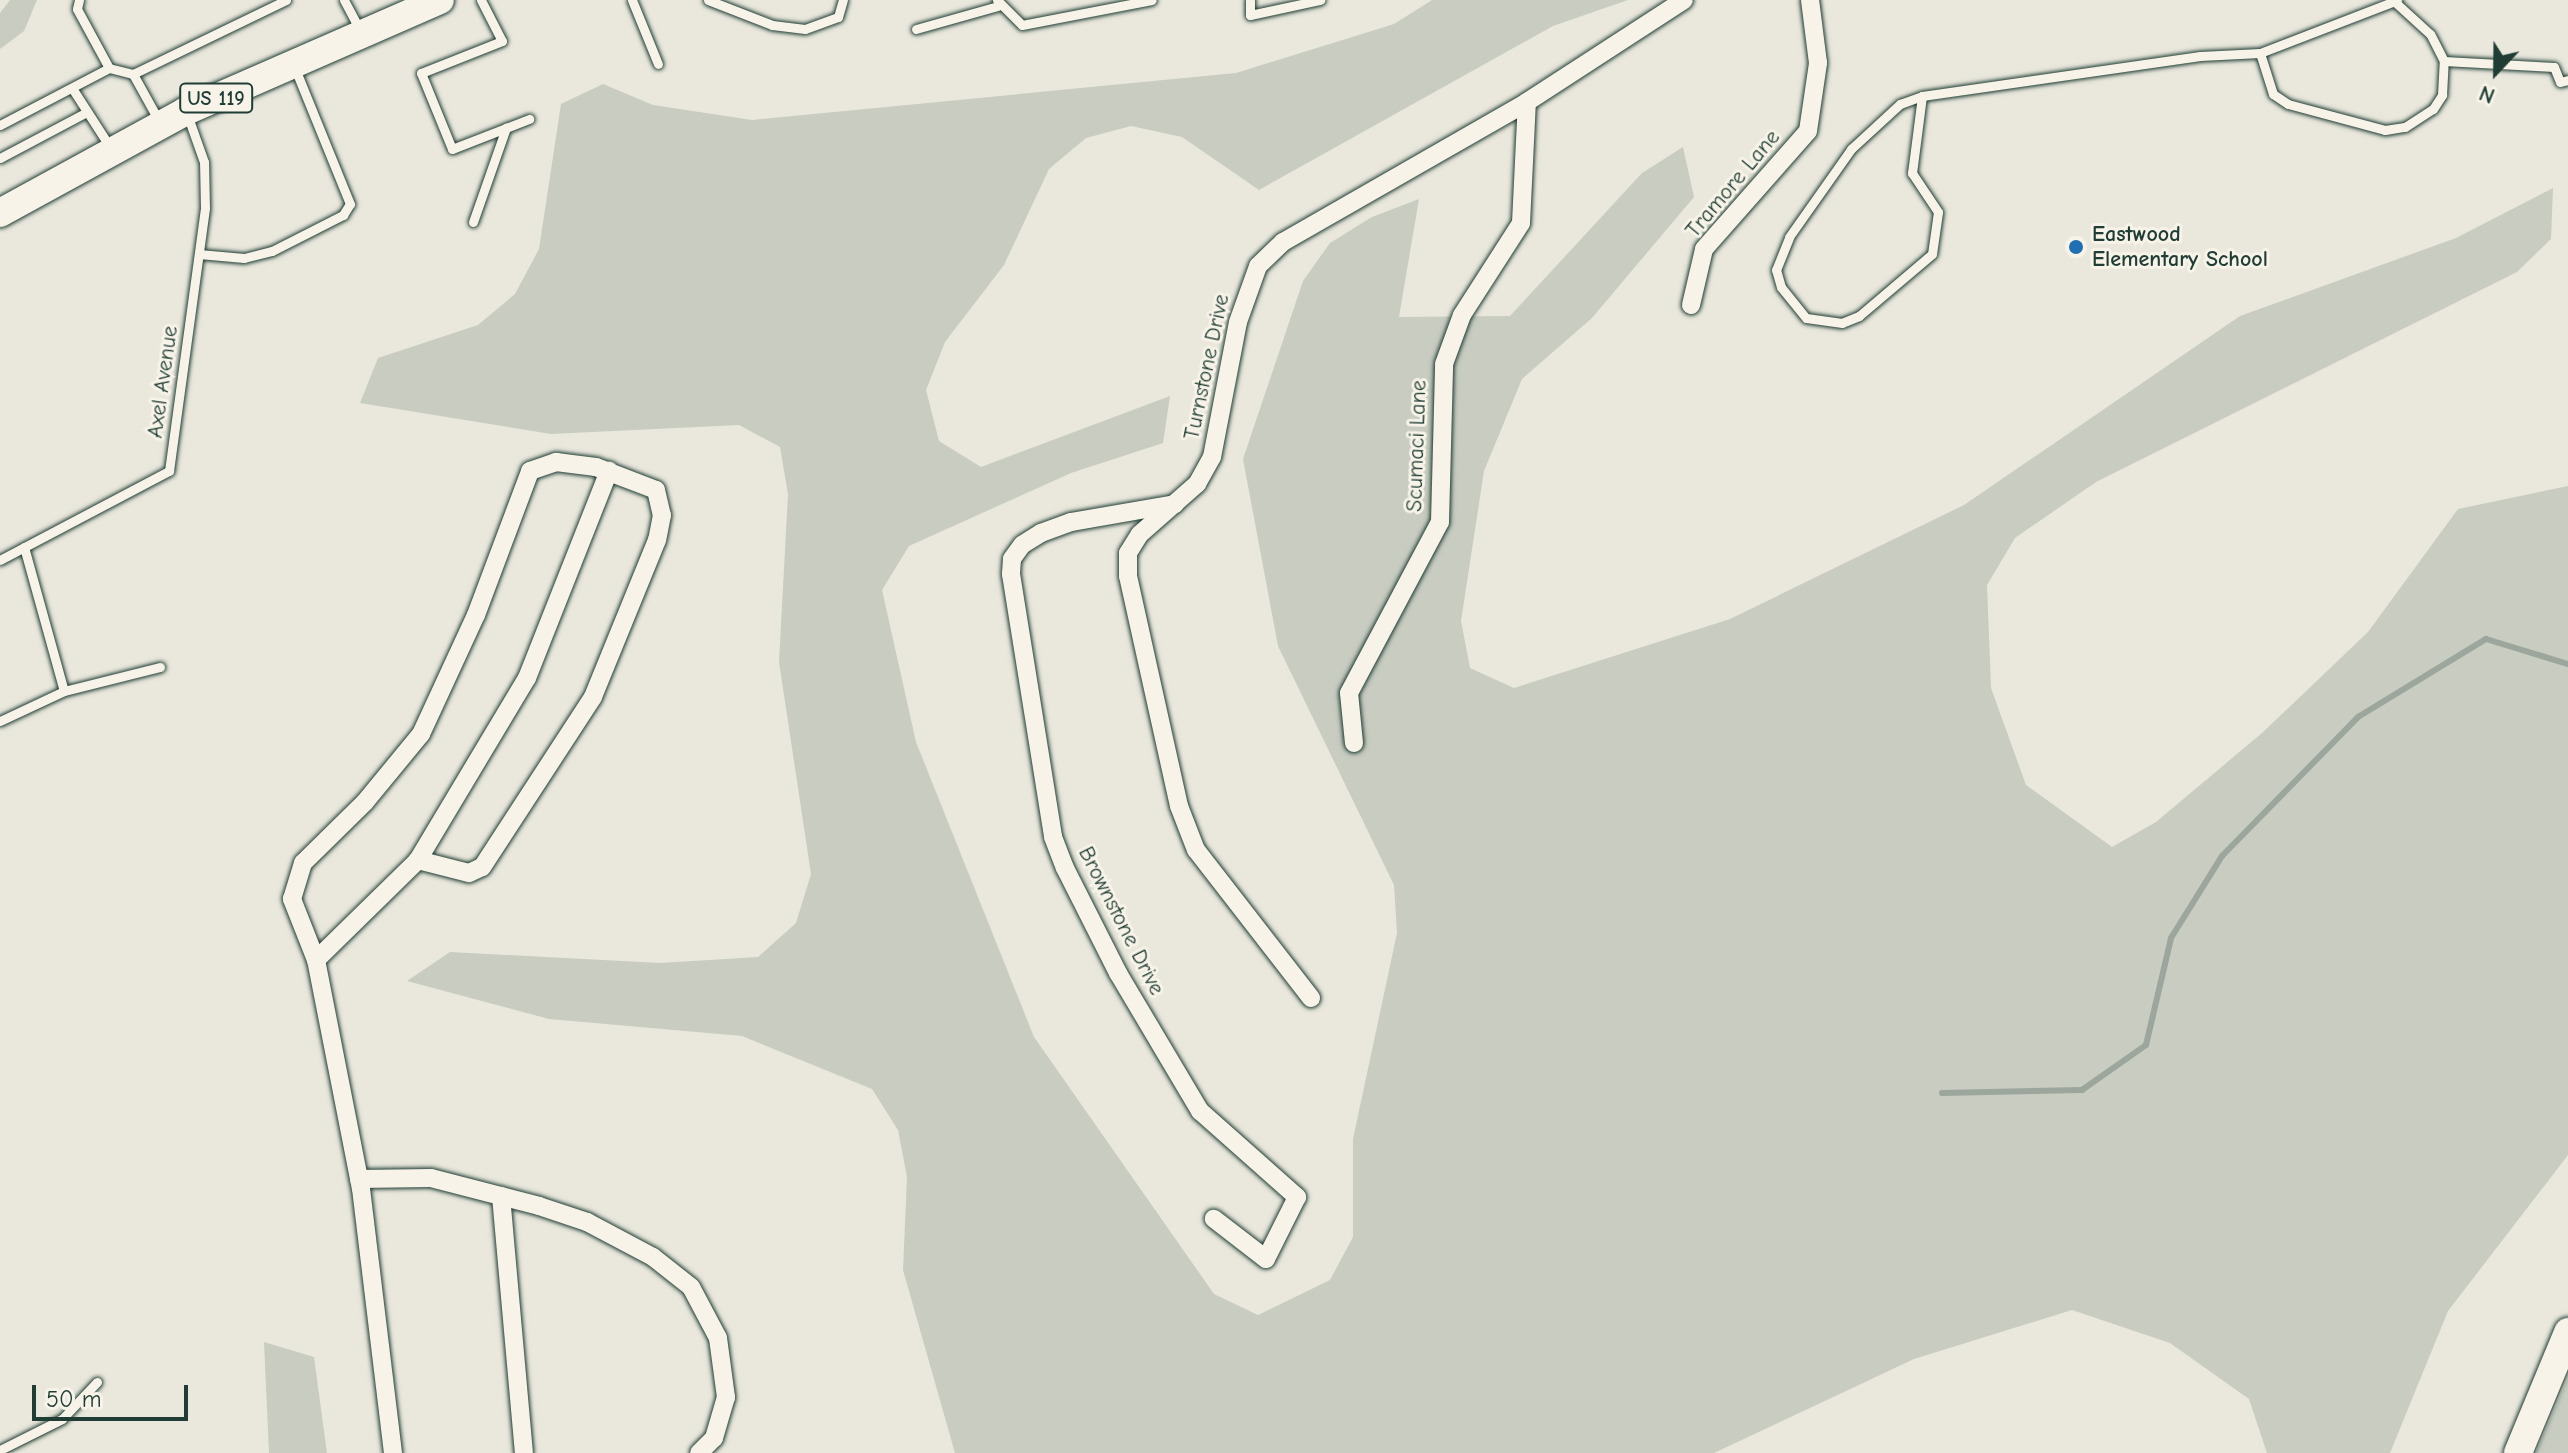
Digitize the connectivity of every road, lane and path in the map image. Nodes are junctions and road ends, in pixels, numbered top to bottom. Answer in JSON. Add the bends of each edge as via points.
{"nodes":[{"id":1,"x":79,"y":0,"type":"edge"},
{"id":2,"x":286,"y":0,"type":"edge"},
{"id":3,"x":344,"y":0,"type":"edge"},
{"id":4,"x":440,"y":0,"type":"edge"},
{"id":5,"x":481,"y":0,"type":"edge"},
{"id":6,"x":632,"y":0,"type":"edge"},
{"id":7,"x":708,"y":0,"type":"edge"},
{"id":8,"x":843,"y":0,"type":"edge"},
{"id":9,"x":1152,"y":0,"type":"edge"},
{"id":10,"x":1250,"y":0,"type":"edge"},
{"id":11,"x":1320,"y":0,"type":"edge"},
{"id":12,"x":1684,"y":0,"type":"edge"},
{"id":13,"x":1810,"y":0,"type":"edge"},
{"id":14,"x":2396,"y":1,"type":"edge"},
{"id":15,"x":998,"y":3,"type":"edge"},
{"id":16,"x":916,"y":29,"type":"dead end"},
{"id":17,"x":362,"y":33,"type":"junction"},
{"id":18,"x":2260,"y":53,"type":"junction"},
{"id":19,"x":2444,"y":61,"type":"junction"},
{"id":20,"x":292,"y":63,"type":"junction"},
{"id":21,"x":658,"y":64,"type":"dead end"},
{"id":22,"x":109,"y":68,"type":"junction"},
{"id":23,"x":133,"y":74,"type":"junction"},
{"id":24,"x":2568,"y":80,"type":"edge"},
{"id":25,"x":72,"y":88,"type":"junction"},
{"id":26,"x":1922,"y":96,"type":"junction"},
{"id":27,"x":1527,"y":102,"type":"junction"},
{"id":28,"x":87,"y":112,"type":"junction"},
{"id":29,"x":174,"y":118,"type":"junction"},
{"id":30,"x":529,"y":119,"type":"dead end"},
{"id":31,"x":0,"y":125,"type":"edge"},
{"id":32,"x":506,"y":128,"type":"junction"},
{"id":33,"x":113,"y":152,"type":"junction"},
{"id":34,"x":0,"y":158,"type":"edge"},
{"id":35,"x":0,"y":213,"type":"edge"},
{"id":36,"x":473,"y":222,"type":"dead end"},
{"id":37,"x":199,"y":254,"type":"junction"},
{"id":38,"x":1691,"y":305,"type":"dead end"},
{"id":39,"x":609,"y":471,"type":"junction"},
{"id":40,"x":1178,"y":504,"type":"junction"},
{"id":41,"x":24,"y":547,"type":"junction"},
{"id":42,"x":0,"y":560,"type":"edge"},
{"id":43,"x":160,"y":667,"type":"dead end"},
{"id":44,"x":64,"y":691,"type":"junction"},
{"id":45,"x":0,"y":721,"type":"edge"},
{"id":46,"x":1354,"y":743,"type":"dead end"},
{"id":47,"x":418,"y":860,"type":"junction"},
{"id":48,"x":316,"y":960,"type":"junction"},
{"id":49,"x":1311,"y":998,"type":"dead end"},
{"id":50,"x":359,"y":1179,"type":"junction"},
{"id":51,"x":501,"y":1196,"type":"junction"},
{"id":52,"x":1214,"y":1219,"type":"dead end"},
{"id":53,"x":2568,"y":1332,"type":"edge"},
{"id":54,"x":97,"y":1382,"type":"dead end"},
{"id":55,"x":0,"y":1450,"type":"edge"},
{"id":56,"x":393,"y":1453,"type":"edge"},
{"id":57,"x":524,"y":1453,"type":"edge"},
{"id":58,"x":699,"y":1453,"type":"edge"},
{"id":59,"x":2518,"y":1453,"type":"edge"}],
"edges":[{"from":1,"to":22,"type":"lane","via":[[77,9]]},
{"from":2,"to":23,"type":"lane"},
{"from":3,"to":17,"type":"lane"},
{"from":4,"to":17,"type":"main road","number":"US 119"},
{"from":5,"to":32,"type":"lane","via":[[502,41],[421,73],[452,149]]},
{"from":6,"to":21,"type":"lane"},
{"from":7,"to":8,"type":"lane","via":[[772,25],[805,29],[838,17]]},
{"from":9,"to":15,"type":"lane","via":[[1022,25]]},
{"from":10,"to":11,"type":"lane","via":[[1250,15]]},
{"from":12,"to":27,"type":"street","name":"Turnstone Drive"},
{"from":13,"to":38,"type":"street","name":"Tramore Lane","via":[[1818,63],[1808,131],[1704,249]]},
{"from":14,"to":18,"type":"lane"},
{"from":14,"to":19,"type":"lane","via":[[2430,34]]},
{"from":15,"to":16,"type":"lane"},
{"from":17,"to":20,"type":"main road","number":"US 119"},
{"from":18,"to":19,"type":"lane","via":[[2273,94],[2288,104],[2385,130],[2405,127],[2433,109],[2442,95]]},
{"from":18,"to":26,"type":"lane","via":[[2200,56]]},
{"from":19,"to":24,"type":"lane","via":[[2554,67],[2560,82]]},
{"from":20,"to":29,"type":"main road","number":"US 119"},
{"from":20,"to":37,"type":"lane","via":[[350,204],[343,215],[272,251],[244,258]]},
{"from":22,"to":23,"type":"lane"},
{"from":22,"to":25,"type":"lane"},
{"from":23,"to":29,"type":"lane","name":"Axel Avenue"},
{"from":25,"to":28,"type":"lane"},
{"from":25,"to":31,"type":"lane"},
{"from":26,"to":26,"type":"lane","via":[[1900,104],[1851,149],[1789,237],[1776,270],[1781,287],[1806,318],[1842,323],[1859,316],[1932,254],[1938,212],[1911,163]]},
{"from":27,"to":40,"type":"street","name":"Turnstone Drive","via":[[1283,242],[1258,266],[1238,322],[1212,457]]},
{"from":27,"to":46,"type":"street","name":"Scumaci Lane","via":[[1521,223],[1462,315],[1444,364],[1440,522],[1349,693]]},
{"from":28,"to":33,"type":"lane"},
{"from":28,"to":34,"type":"lane"},
{"from":29,"to":33,"type":"main road","number":"US 119"},
{"from":29,"to":37,"type":"lane","name":"Axel Avenue","via":[[204,162]]},
{"from":30,"to":32,"type":"lane"},
{"from":32,"to":36,"type":"lane"},
{"from":33,"to":35,"type":"main road","number":"US 119"},
{"from":37,"to":41,"type":"lane","name":"Axel Avenue","via":[[169,471]]},
{"from":39,"to":47,"type":"street","via":[[527,678]]},
{"from":39,"to":47,"type":"street","via":[[656,490],[662,515],[657,540],[593,697],[482,867],[469,873]]},
{"from":39,"to":48,"type":"street","via":[[556,462],[530,471],[476,615],[421,734],[365,802],[303,863],[292,899]]},
{"from":40,"to":49,"type":"street","name":"Turnstone Drive","via":[[1140,534],[1128,553],[1128,576],[1179,806],[1196,850]]},
{"from":40,"to":52,"type":"street","name":"Brownstone Drive","via":[[1071,522],[1041,533],[1022,545],[1011,574],[1053,837],[1065,868],[1118,973],[1200,1111],[1297,1197],[1266,1259]]},
{"from":41,"to":42,"type":"lane","name":"Axel Avenue"},
{"from":41,"to":44,"type":"lane"},
{"from":43,"to":44,"type":"lane"},
{"from":44,"to":45,"type":"lane"},
{"from":47,"to":48,"type":"street"},
{"from":48,"to":50,"type":"street"},
{"from":50,"to":51,"type":"street","via":[[431,1178]]},
{"from":50,"to":56,"type":"street"},
{"from":51,"to":57,"type":"street"},
{"from":51,"to":58,"type":"street","via":[[587,1222],[653,1257],[691,1287],[718,1338],[726,1397],[714,1438]]},
{"from":53,"to":59,"type":"main road"},
{"from":54,"to":55,"type":"lane","via":[[62,1419]]}]}
